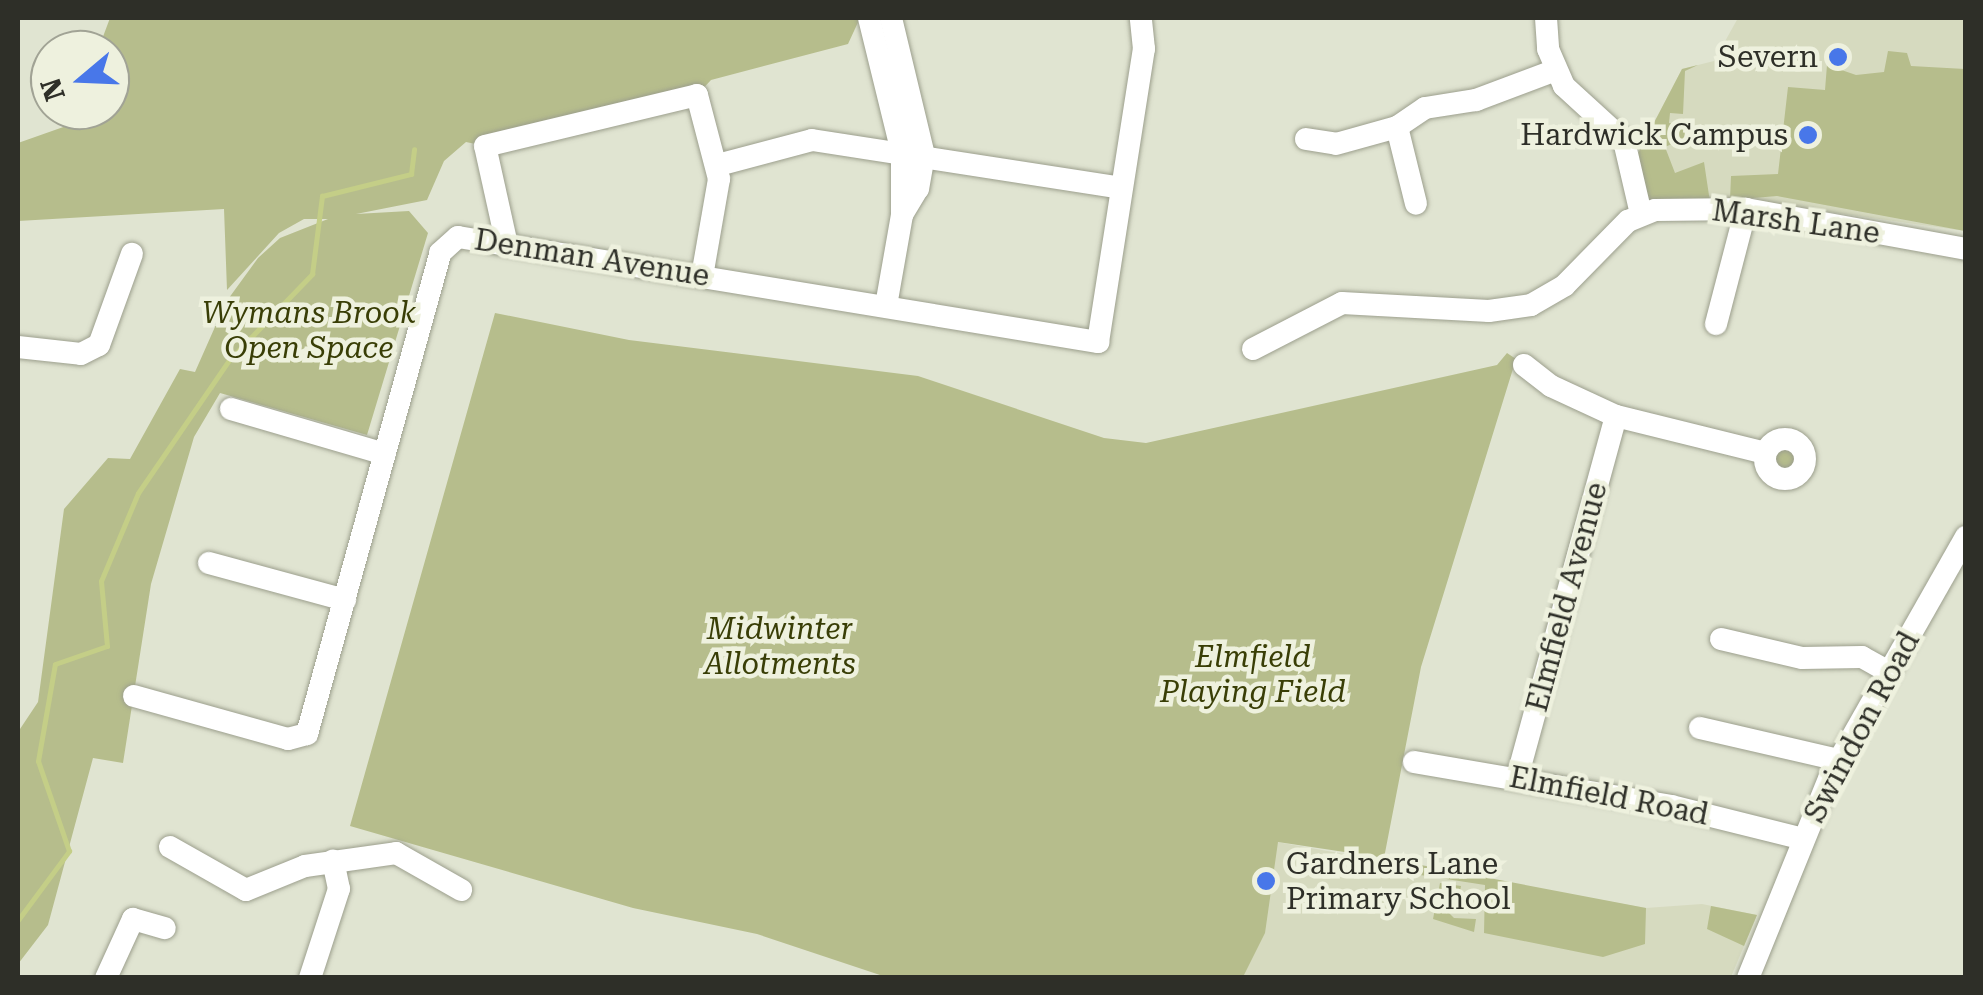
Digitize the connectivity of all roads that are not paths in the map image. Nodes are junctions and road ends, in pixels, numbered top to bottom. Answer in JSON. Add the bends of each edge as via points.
{"nodes":[{"id":1,"x":869,"y":18,"type":"edge"},
{"id":2,"x":891,"y":18,"type":"edge"},
{"id":3,"x":1141,"y":18,"type":"edge"},
{"id":4,"x":1546,"y":18,"type":"edge"},
{"id":5,"x":1556,"y":70,"type":"junction"},
{"id":6,"x":1396,"y":126,"type":"junction"},
{"id":7,"x":1306,"y":139,"type":"dead end"},
{"id":8,"x":913,"y":154,"type":"junction"},
{"id":9,"x":718,"y":165,"type":"junction"},
{"id":10,"x":1121,"y":188,"type":"junction"},
{"id":11,"x":1416,"y":204,"type":"dead end"},
{"id":12,"x":1746,"y":209,"type":"junction"},
{"id":13,"x":1642,"y":214,"type":"junction"},
{"id":14,"x":507,"y":244,"type":"junction"},
{"id":15,"x":1966,"y":249,"type":"edge"},
{"id":16,"x":132,"y":254,"type":"dead end"},
{"id":17,"x":702,"y":276,"type":"junction"},
{"id":18,"x":886,"y":306,"type":"junction"},
{"id":19,"x":1716,"y":324,"type":"dead end"},
{"id":20,"x":18,"y":347,"type":"edge"},
{"id":21,"x":1252,"y":350,"type":"dead end"},
{"id":22,"x":1524,"y":364,"type":"dead end"},
{"id":23,"x":231,"y":408,"type":"dead end"},
{"id":24,"x":1616,"y":416,"type":"junction"},
{"id":25,"x":1766,"y":453,"type":"dead end"},
{"id":26,"x":386,"y":454,"type":"junction"},
{"id":27,"x":1966,"y":537,"type":"edge"},
{"id":28,"x":209,"y":563,"type":"dead end"},
{"id":29,"x":1954,"y":581,"type":"edge"},
{"id":30,"x":345,"y":600,"type":"junction"},
{"id":31,"x":1721,"y":639,"type":"dead end"},
{"id":32,"x":1889,"y":672,"type":"junction"},
{"id":33,"x":134,"y":696,"type":"dead end"},
{"id":34,"x":1700,"y":728,"type":"dead end"},
{"id":35,"x":1839,"y":760,"type":"junction"},
{"id":36,"x":1414,"y":762,"type":"dead end"},
{"id":37,"x":1517,"y":778,"type":"junction"},
{"id":38,"x":1803,"y":839,"type":"junction"},
{"id":39,"x":170,"y":847,"type":"dead end"},
{"id":40,"x":334,"y":861,"type":"junction"},
{"id":41,"x":461,"y":890,"type":"dead end"},
{"id":42,"x":165,"y":928,"type":"dead end"},
{"id":43,"x":106,"y":978,"type":"edge"},
{"id":44,"x":310,"y":978,"type":"edge"},
{"id":45,"x":1748,"y":978,"type":"edge"}],
"edges":[{"from":1,"to":8,"type":"street"},
{"from":2,"to":8,"type":"street"},
{"from":3,"to":10,"type":"street","name":"Denman Avenue","via":[[1144,49]]},
{"from":4,"to":5,"type":"street"},
{"from":5,"to":6,"type":"street","via":[[1476,100],[1424,108]]},
{"from":5,"to":13,"type":"street","via":[[1575,100],[1624,141]]},
{"from":6,"to":7,"type":"street","via":[[1336,144]]},
{"from":6,"to":11,"type":"street"},
{"from":8,"to":9,"type":"street","via":[[812,140]]},
{"from":8,"to":10,"type":"street"},
{"from":8,"to":18,"type":"street","via":[[918,188],[902,215]]},
{"from":9,"to":14,"type":"street","via":[[697,95],[485,146]]},
{"from":9,"to":17,"type":"street"},
{"from":10,"to":18,"type":"street","name":"Denman Avenue","via":[[1098,342]]},
{"from":12,"to":13,"type":"street","name":"Marsh Lane"},
{"from":12,"to":15,"type":"street","name":"Marsh Lane"},
{"from":12,"to":19,"type":"street"},
{"from":13,"to":21,"type":"street","via":[[1565,285],[1531,305],[1489,311],[1342,303]]},
{"from":14,"to":17,"type":"street","name":"Denman Avenue"},
{"from":14,"to":26,"type":"street","name":"Denman Avenue","via":[[465,236],[442,248]]},
{"from":16,"to":20,"type":"street","via":[[100,345],[81,354]]},
{"from":17,"to":18,"type":"street","name":"Denman Avenue"},
{"from":22,"to":24,"type":"street","via":[[1551,386]]},
{"from":23,"to":26,"type":"street"},
{"from":24,"to":25,"type":"street"},
{"from":24,"to":37,"type":"street","name":"Elmfield Avenue"},
{"from":26,"to":30,"type":"street","name":"Denman Avenue"},
{"from":27,"to":29,"type":"street","name":"Swindon Road"},
{"from":28,"to":30,"type":"street"},
{"from":29,"to":32,"type":"street","name":"Swindon Road"},
{"from":30,"to":33,"type":"street","name":"Denman Avenue","via":[[310,730],[302,738]]},
{"from":31,"to":32,"type":"street","via":[[1802,658],[1862,658]]},
{"from":32,"to":35,"type":"street","name":"Swindon Road"},
{"from":34,"to":35,"type":"street"},
{"from":35,"to":38,"type":"street","name":"Swindon Road"},
{"from":36,"to":37,"type":"street","name":"Elmfield Road"},
{"from":37,"to":38,"type":"street","name":"Elmfield Road"},
{"from":38,"to":45,"type":"street","name":"Swindon Road"},
{"from":39,"to":40,"type":"street","via":[[246,890]]},
{"from":40,"to":41,"type":"street","via":[[405,854]]},
{"from":40,"to":44,"type":"street","via":[[339,889]]},
{"from":42,"to":43,"type":"street","via":[[133,919]]}]}
